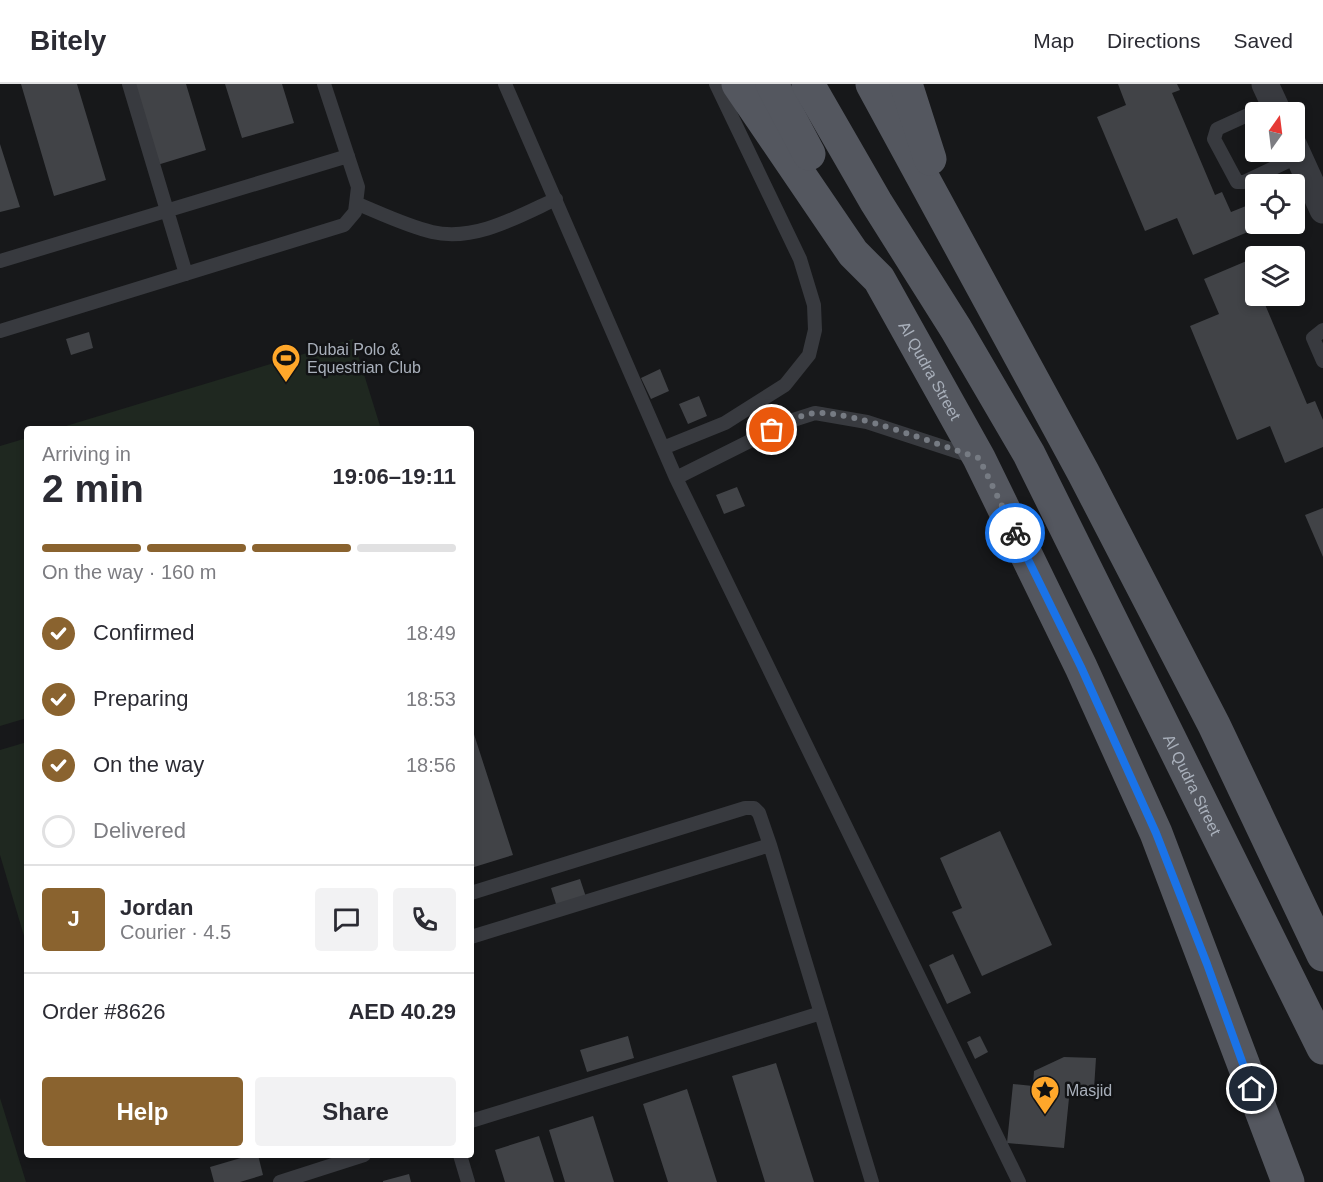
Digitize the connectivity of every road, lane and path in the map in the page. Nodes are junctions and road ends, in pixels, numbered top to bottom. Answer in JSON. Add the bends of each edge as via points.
{"nodes":[{"id":1,"x":129,"y":84,"type":"edge"},
{"id":2,"x":324,"y":84,"type":"edge"},
{"id":3,"x":505,"y":84,"type":"edge"},
{"id":4,"x":716,"y":84,"type":"edge"},
{"id":5,"x":738,"y":84,"type":"edge"},
{"id":6,"x":772,"y":84,"type":"edge"},
{"id":7,"x":808,"y":84,"type":"edge"},
{"id":8,"x":872,"y":84,"type":"edge"},
{"id":9,"x":906,"y":84,"type":"edge"},
{"id":10,"x":1245,"y":114,"type":"edge"},
{"id":11,"x":348,"y":156,"type":"junction"},
{"id":12,"x":1278,"y":162,"type":"edge"},
{"id":13,"x":1302,"y":162,"type":"edge"},
{"id":14,"x":556,"y":199,"type":"junction"},
{"id":15,"x":358,"y":204,"type":"junction"},
{"id":16,"x":1323,"y":210,"type":"edge"},
{"id":17,"x":166,"y":211,"type":"junction"},
{"id":18,"x":951,"y":227,"type":"junction"},
{"id":19,"x":0,"y":261,"type":"edge"},
{"id":20,"x":186,"y":274,"type":"junction"},
{"id":21,"x":879,"y":279,"type":"junction"},
{"id":22,"x":1323,"y":330,"type":"edge"},
{"id":23,"x":0,"y":331,"type":"edge"},
{"id":24,"x":1323,"y":361,"type":"edge"},
{"id":25,"x":663,"y":448,"type":"junction"},
{"id":26,"x":979,"y":458,"type":"junction"},
{"id":27,"x":676,"y":478,"type":"junction"},
{"id":28,"x":770,"y":845,"type":"junction"},
{"id":29,"x":474,"y":892,"type":"edge"},
{"id":30,"x":474,"y":936,"type":"edge"},
{"id":31,"x":1320,"y":947,"type":"edge"},
{"id":32,"x":820,"y":1013,"type":"junction"},
{"id":33,"x":1323,"y":1048,"type":"edge"},
{"id":34,"x":474,"y":1120,"type":"edge"},
{"id":35,"x":355,"y":1158,"type":"edge"},
{"id":36,"x":461,"y":1158,"type":"edge"},
{"id":37,"x":280,"y":1182,"type":"edge"},
{"id":38,"x":468,"y":1182,"type":"edge"},
{"id":39,"x":872,"y":1182,"type":"edge"},
{"id":40,"x":1019,"y":1182,"type":"edge"},
{"id":41,"x":1288,"y":1182,"type":"edge"}],
"edges":[{"from":1,"to":17,"type":"lane"},
{"from":2,"to":11,"type":"lane"},
{"from":3,"to":14,"type":"lane"},
{"from":4,"to":25,"type":"lane","via":[[800,259],[814,305],[815,330],[809,355],[785,385],[725,423]]},
{"from":5,"to":21,"type":"main road","name":"Al Qudra Street","via":[[853,252]]},
{"from":6,"to":21,"type":"main road"},
{"from":7,"to":33,"type":"main road","name":"Al Qudra Street","via":[[1029,454]]},
{"from":8,"to":18,"type":"main road"},
{"from":9,"to":18,"type":"main road"},
{"from":10,"to":12,"type":"lane","via":[[1217,129],[1214,138],[1237,182],[1244,182]]},
{"from":11,"to":15,"type":"lane","via":[[358,187]]},
{"from":11,"to":17,"type":"lane"},
{"from":13,"to":16,"type":"street"},
{"from":14,"to":15,"type":"lane","via":[[493,226],[448,234],[413,226]]},
{"from":14,"to":25,"type":"lane"},
{"from":15,"to":20,"type":"lane","via":[[350,219],[334,229]]},
{"from":17,"to":19,"type":"lane"},
{"from":17,"to":20,"type":"lane"},
{"from":18,"to":31,"type":"main road","via":[[1214,725]]},
{"from":20,"to":23,"type":"lane"},
{"from":21,"to":26,"type":"main road","name":"Al Qudra Street"},
{"from":22,"to":24,"type":"lane","via":[[1313,338]]},
{"from":25,"to":27,"type":"lane"},
{"from":26,"to":27,"type":"lane","via":[[867,422],[814,413]]},
{"from":26,"to":41,"type":"main road","name":"Al Qudra Street","via":[[1081,667],[1156,833]]},
{"from":27,"to":40,"type":"lane"},
{"from":28,"to":29,"type":"lane","via":[[759,813],[750,807]]},
{"from":28,"to":30,"type":"lane"},
{"from":28,"to":32,"type":"lane"},
{"from":32,"to":34,"type":"lane"},
{"from":32,"to":39,"type":"lane"},
{"from":35,"to":37,"type":"lane"},
{"from":36,"to":38,"type":"lane"}]}
